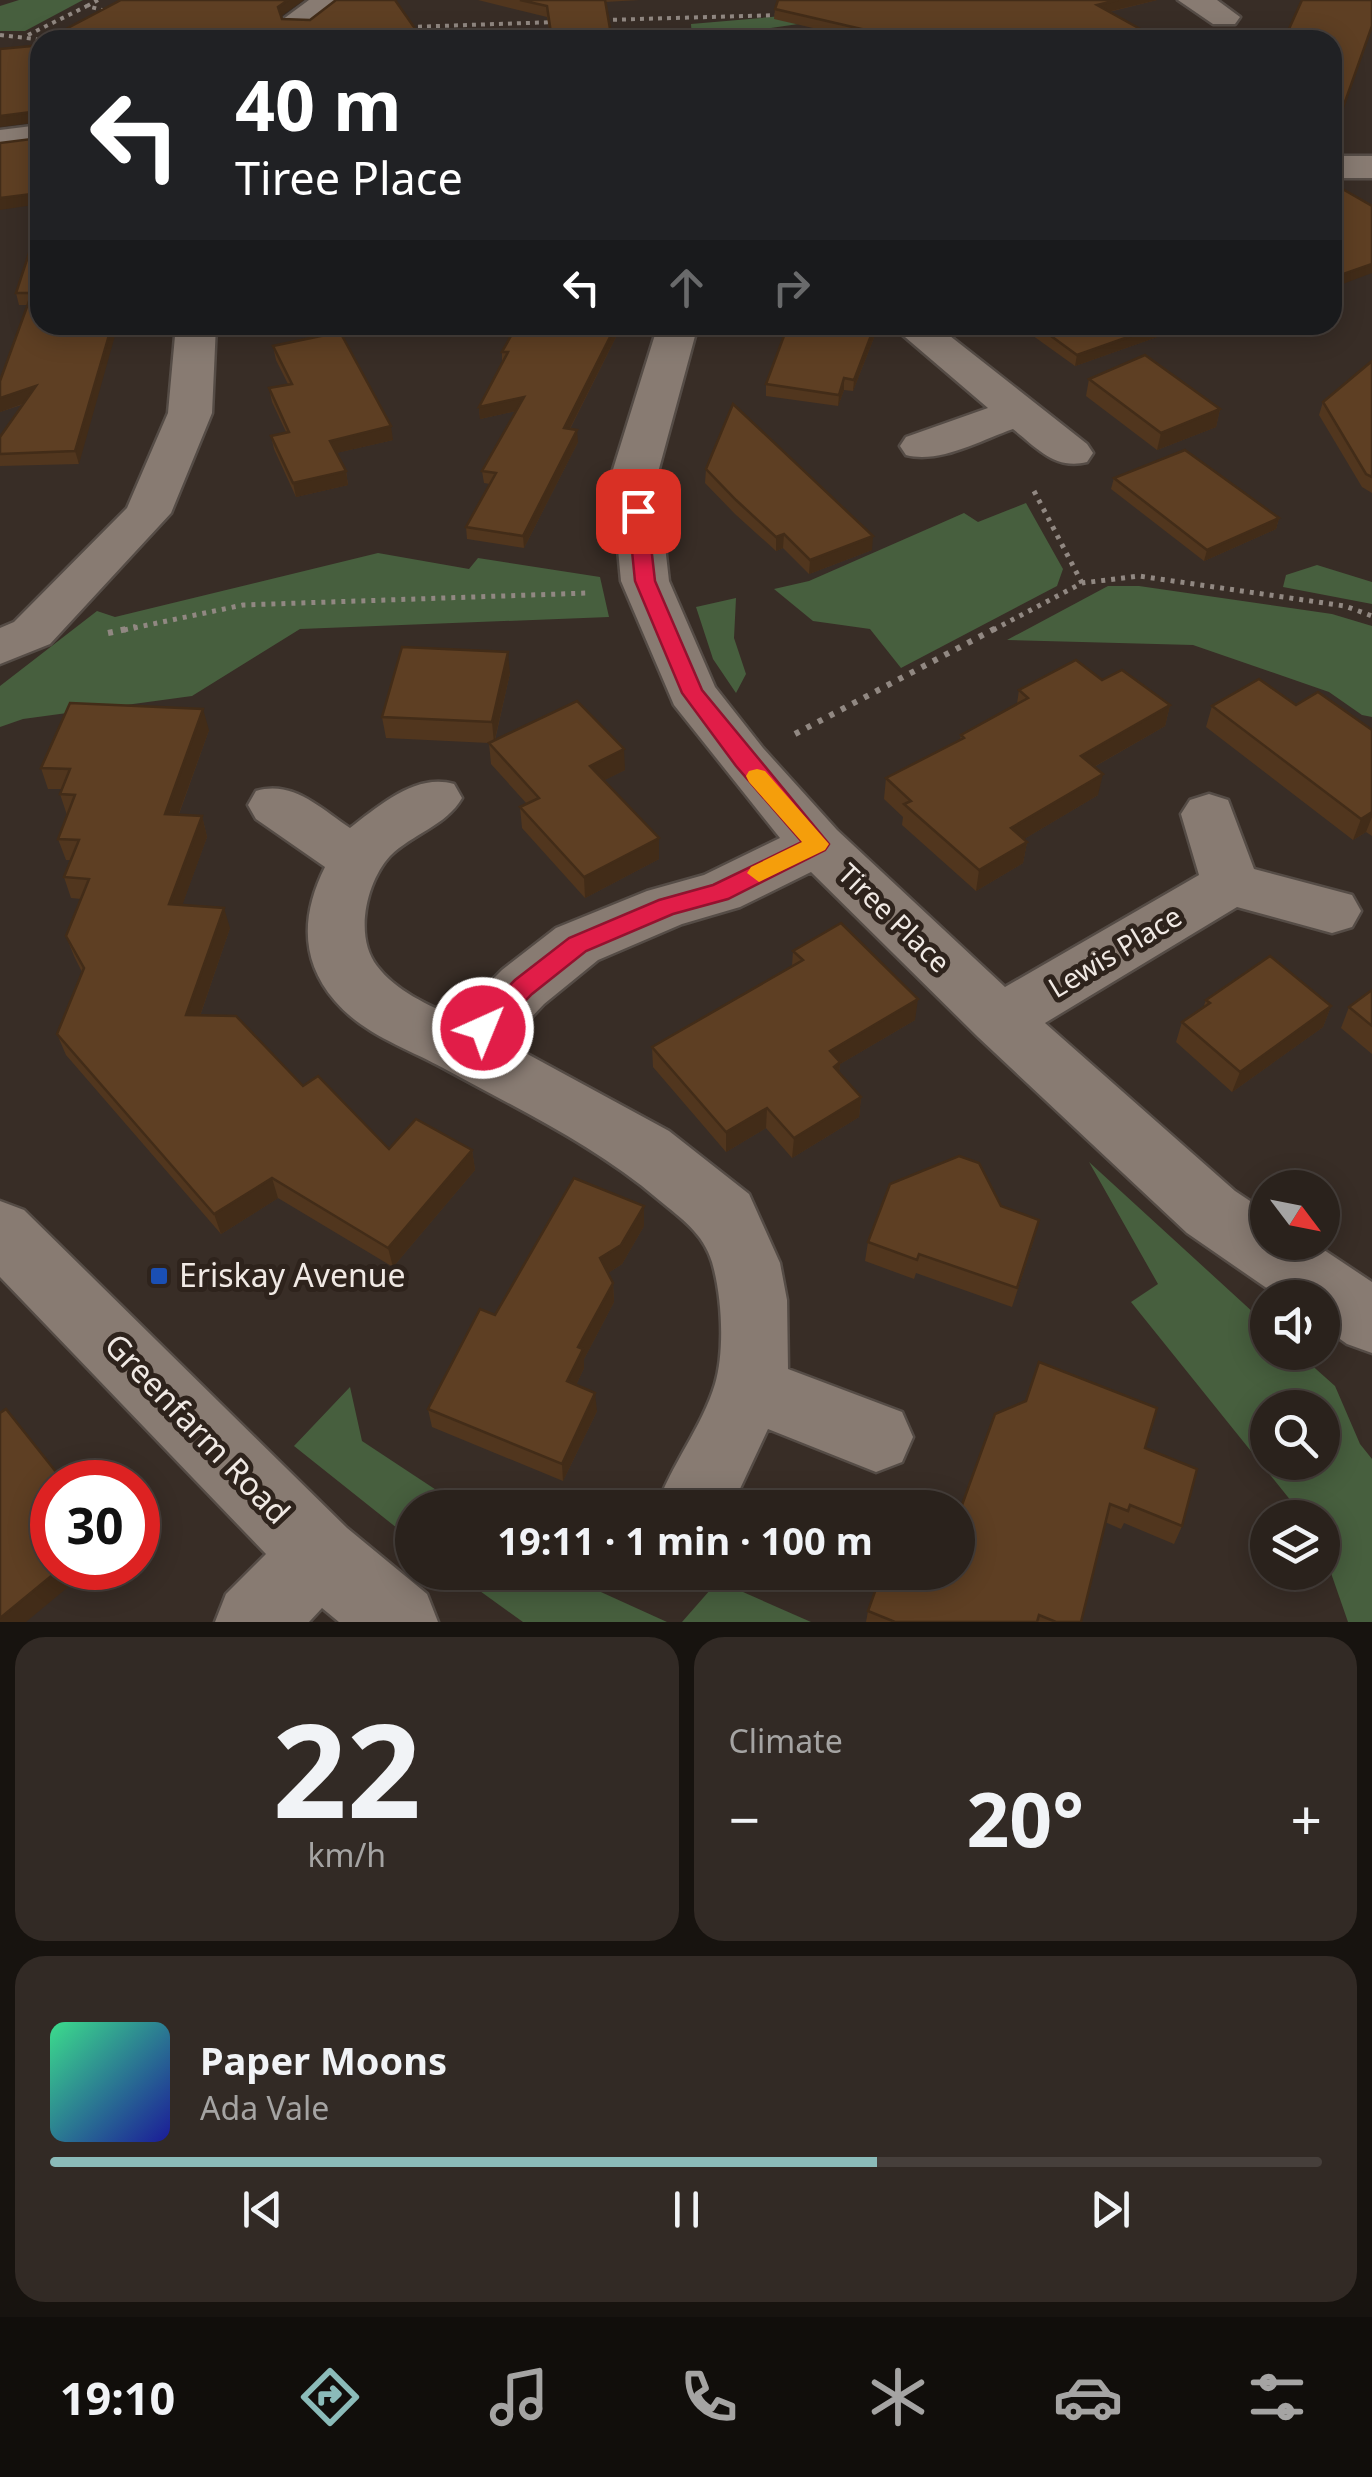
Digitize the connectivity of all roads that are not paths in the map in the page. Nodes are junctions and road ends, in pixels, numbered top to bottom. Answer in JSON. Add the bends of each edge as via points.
{"nodes":[{"id":1,"x":330,"y":0,"type":"edge"},
{"id":2,"x":1194,"y":0,"type":"edge"},
{"id":3,"x":1224,"y":17,"type":"dead end"},
{"id":4,"x":298,"y":20,"type":"edge"},
{"id":5,"x":30,"y":137,"type":"edge"},
{"id":6,"x":0,"y":141,"type":"edge"},
{"id":7,"x":1342,"y":167,"type":"edge"},
{"id":8,"x":1372,"y":167,"type":"edge"},
{"id":9,"x":195,"y":335,"type":"edge"},
{"id":10,"x":675,"y":335,"type":"edge"},
{"id":11,"x":923,"y":335,"type":"edge"},
{"id":12,"x":1019,"y":412,"type":"junction"},
{"id":13,"x":922,"y":446,"type":"dead end"},
{"id":14,"x":1071,"y":453,"type":"road end"},
{"id":15,"x":16,"y":640,"type":"edge"},
{"id":16,"x":435,"y":798,"type":"dead end"},
{"id":17,"x":274,"y":805,"type":"dead end"},
{"id":18,"x":1209,"y":814,"type":"dead end"},
{"id":19,"x":817,"y":844,"type":"junction"},
{"id":20,"x":357,"y":860,"type":"junction"},
{"id":21,"x":1230,"y":884,"type":"junction"},
{"id":22,"x":1332,"y":911,"type":"dead end"},
{"id":23,"x":1000,"y":1020,"type":"junction"},
{"id":24,"x":463,"y":1049,"type":"junction"},
{"id":25,"x":0,"y":1231,"type":"edge"},
{"id":26,"x":1372,"y":1321,"type":"edge"},
{"id":27,"x":750,"y":1388,"type":"junction"},
{"id":28,"x":876,"y":1437,"type":"dead end"},
{"id":29,"x":701,"y":1490,"type":"edge"},
{"id":30,"x":320,"y":1556,"type":"junction"},
{"id":31,"x":254,"y":1622,"type":"edge"},
{"id":32,"x":400,"y":1622,"type":"edge"}],
"edges":[{"from":1,"to":4,"type":"street"},
{"from":2,"to":3,"type":"street"},
{"from":5,"to":6,"type":"street"},
{"from":7,"to":8,"type":"street"},
{"from":9,"to":15,"type":"street","via":[[190,413],[148,514]]},
{"from":10,"to":19,"type":"street","name":"Tiree Place","via":[[634,476],[648,591],[692,693]]},
{"from":11,"to":12,"type":"street"},
{"from":12,"to":13,"type":"street"},
{"from":12,"to":14,"type":"street"},
{"from":16,"to":20,"type":"street","via":[[371,841]]},
{"from":17,"to":20,"type":"street"},
{"from":18,"to":21,"type":"street"},
{"from":19,"to":23,"type":"street","name":"Tiree Place"},
{"from":19,"to":24,"type":"street","via":[[720,892],[577,944]]},
{"from":20,"to":24,"type":"street","via":[[338,900],[336,930],[345,967],[394,1016]]},
{"from":21,"to":22,"type":"street"},
{"from":21,"to":23,"type":"street","name":"Lewis Place"},
{"from":23,"to":26,"type":"street","name":"Tiree Place","via":[[1211,1212]]},
{"from":24,"to":27,"type":"street","via":[[646,1150],[725,1216],[746,1263],[752,1300]]},
{"from":25,"to":30,"type":"street","name":"Greenfarm Road"},
{"from":27,"to":28,"type":"street"},
{"from":27,"to":29,"type":"street"},
{"from":30,"to":31,"type":"street"},
{"from":30,"to":32,"type":"street","name":"Greenfarm Road"}]}
